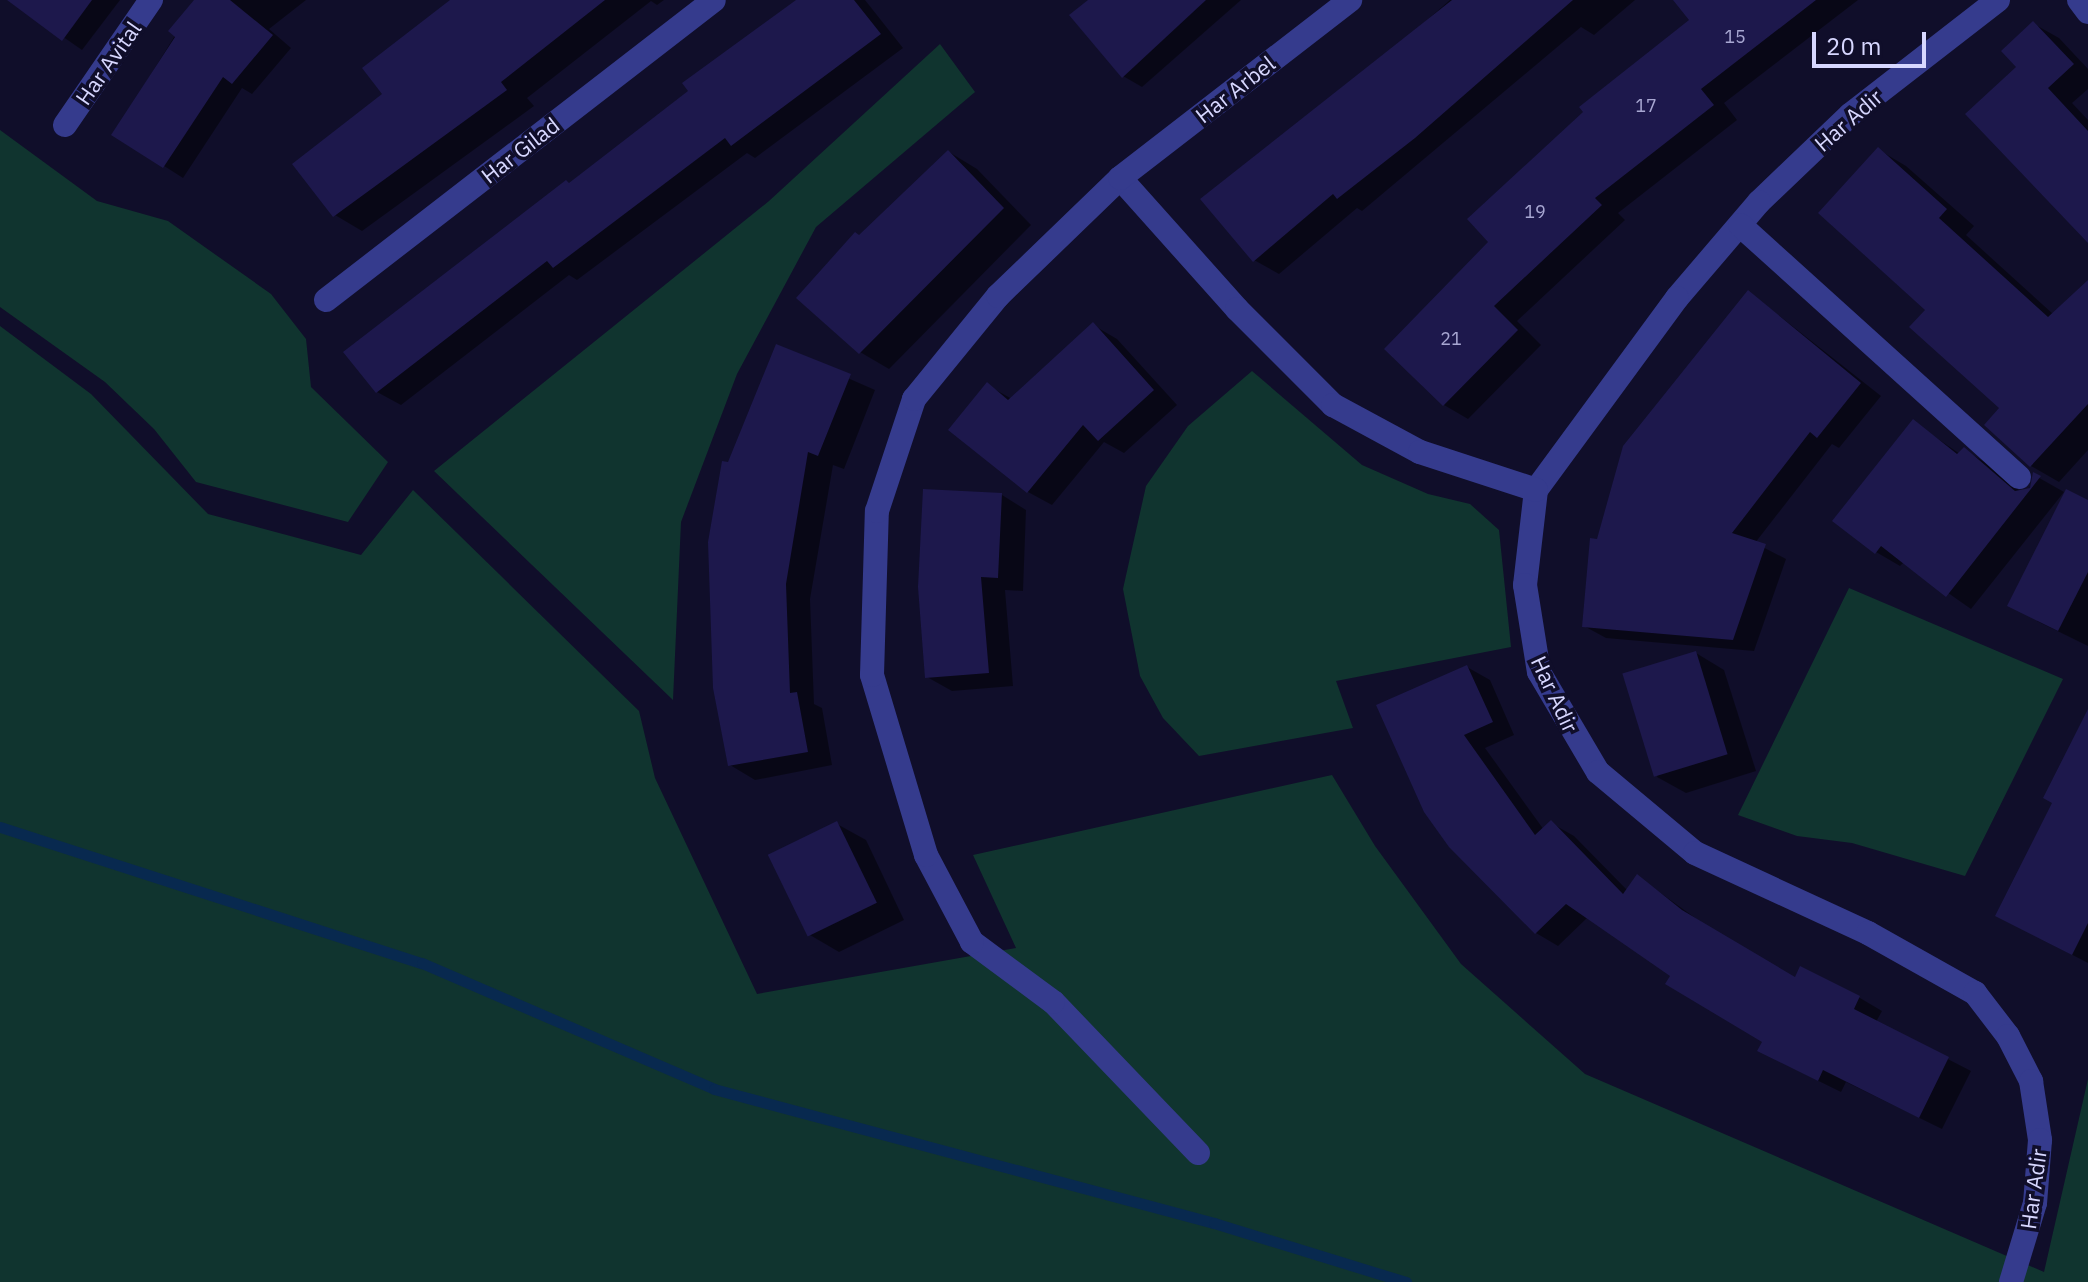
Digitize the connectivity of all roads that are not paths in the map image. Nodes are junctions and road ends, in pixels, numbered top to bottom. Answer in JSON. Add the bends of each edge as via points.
{"nodes":[{"id":1,"x":151,"y":0,"type":"edge"},
{"id":2,"x":714,"y":0,"type":"edge"},
{"id":3,"x":1350,"y":0,"type":"edge"},
{"id":4,"x":1998,"y":0,"type":"edge"},
{"id":5,"x":2079,"y":0,"type":"edge"},
{"id":6,"x":2088,"y":12,"type":"edge"},
{"id":7,"x":65,"y":125,"type":"dead end"},
{"id":8,"x":1120,"y":178,"type":"junction"},
{"id":9,"x":1740,"y":225,"type":"junction"},
{"id":10,"x":326,"y":300,"type":"dead end"},
{"id":11,"x":2019,"y":477,"type":"dead end"},
{"id":12,"x":1536,"y":490,"type":"junction"},
{"id":13,"x":1198,"y":1153,"type":"dead end"},
{"id":14,"x":2011,"y":1282,"type":"edge"}],
"edges":[{"from":1,"to":7,"type":"street","name":"Har Avital"},
{"from":2,"to":10,"type":"street","name":"Har Gilad"},
{"from":3,"to":8,"type":"street","name":"Har Arbel"},
{"from":4,"to":9,"type":"street","name":"Har Adir","via":[[1850,115]]},
{"from":5,"to":6,"type":"street"},
{"from":8,"to":12,"type":"street","via":[[1237,309],[1333,405],[1420,452]]},
{"from":8,"to":13,"type":"street","name":"Har Arbel","via":[[998,296],[914,399],[877,511],[872,675],[926,855],[972,942],[1053,1002]]},
{"from":9,"to":11,"type":"street"},
{"from":9,"to":12,"type":"street","name":"Har Adir","via":[[1677,298]]},
{"from":12,"to":14,"type":"street","name":"Har Adir","via":[[1525,585],[1528,629],[1539,672],[1598,772],[1695,853],[1868,933],[1975,993],[2008,1036],[2031,1081],[2040,1140],[2035,1203]]}]}
